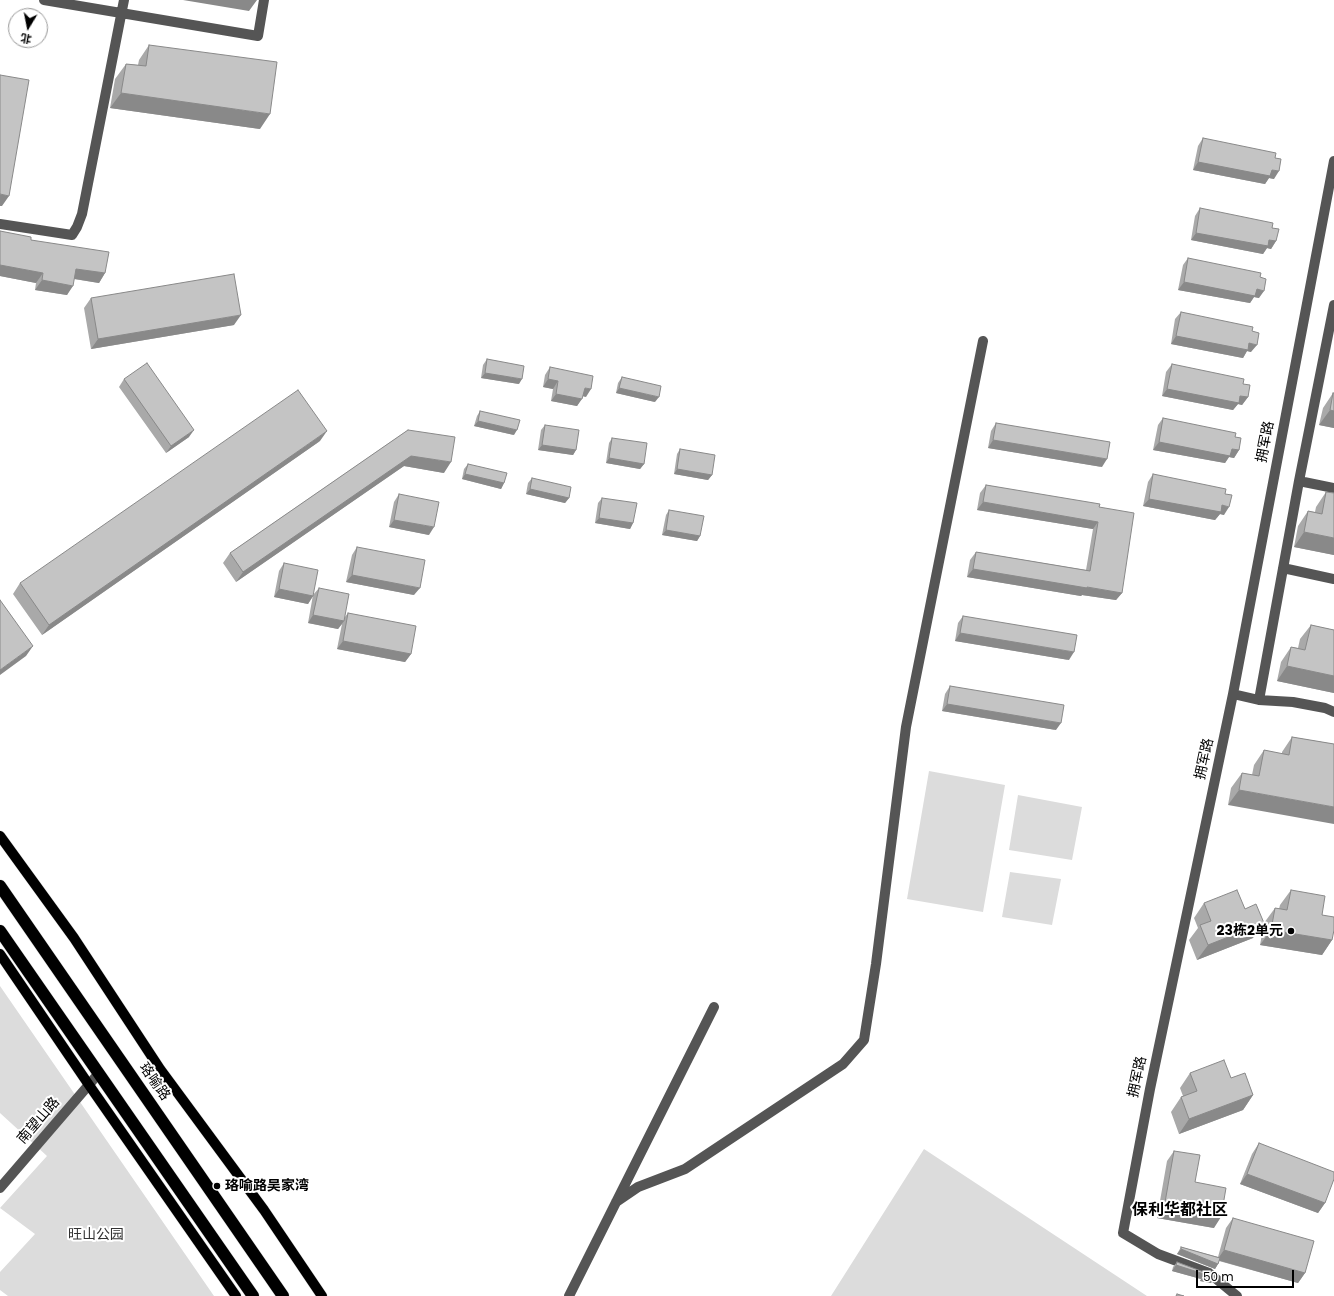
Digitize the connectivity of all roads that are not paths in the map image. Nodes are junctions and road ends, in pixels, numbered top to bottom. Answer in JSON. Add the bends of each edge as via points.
{"nodes":[{"id":1,"x":44,"y":0,"type":"edge"},
{"id":2,"x":124,"y":0,"type":"edge"},
{"id":3,"x":264,"y":0,"type":"edge"},
{"id":4,"x":121,"y":13,"type":"junction"},
{"id":5,"x":1334,"y":161,"type":"edge"},
{"id":6,"x":0,"y":224,"type":"edge"},
{"id":7,"x":1334,"y":309,"type":"edge"},
{"id":8,"x":984,"y":341,"type":"dead end"},
{"id":9,"x":1299,"y":481,"type":"junction"},
{"id":10,"x":1334,"y":488,"type":"edge"},
{"id":11,"x":1283,"y":568,"type":"junction"},
{"id":12,"x":1334,"y":579,"type":"edge"},
{"id":13,"x":1233,"y":694,"type":"junction"},
{"id":14,"x":1259,"y":700,"type":"junction"},
{"id":15,"x":1334,"y":712,"type":"edge"},
{"id":16,"x":0,"y":836,"type":"edge"},
{"id":17,"x":0,"y":886,"type":"edge"},
{"id":18,"x":0,"y":931,"type":"edge"},
{"id":19,"x":0,"y":954,"type":"edge"},
{"id":20,"x":714,"y":1007,"type":"dead end"},
{"id":21,"x":99,"y":1073,"type":"junction"},
{"id":22,"x":89,"y":1086,"type":"junction"},
{"id":23,"x":0,"y":1188,"type":"edge"},
{"id":24,"x":616,"y":1202,"type":"junction"},
{"id":25,"x":236,"y":1296,"type":"edge"},
{"id":26,"x":253,"y":1296,"type":"edge"},
{"id":27,"x":283,"y":1296,"type":"edge"},
{"id":28,"x":322,"y":1296,"type":"edge"},
{"id":29,"x":569,"y":1296,"type":"edge"},
{"id":30,"x":1237,"y":1296,"type":"edge"}],
"edges":[{"from":1,"to":4,"type":"street"},
{"from":2,"to":4,"type":"street"},
{"from":3,"to":4,"type":"street","via":[[258,36]]},
{"from":4,"to":6,"type":"street","via":[[82,214],[77,228],[72,235]]},
{"from":5,"to":13,"type":"street","name":"拥军路"},
{"from":7,"to":9,"type":"street"},
{"from":8,"to":24,"type":"street","via":[[906,727],[864,1040],[843,1064],[685,1169],[638,1187]]},
{"from":9,"to":10,"type":"street"},
{"from":9,"to":11,"type":"street"},
{"from":11,"to":12,"type":"street"},
{"from":11,"to":14,"type":"street"},
{"from":13,"to":14,"type":"street"},
{"from":13,"to":30,"type":"street","name":"拥军路","via":[[1122,1233],[1158,1254],[1209,1273]]},
{"from":14,"to":15,"type":"street","via":[[1293,702]]},
{"from":16,"to":28,"type":"main road","via":[[74,938],[160,1069],[264,1210]]},
{"from":17,"to":27,"type":"highway","name":"珞喻路"},
{"from":18,"to":21,"type":"highway"},
{"from":19,"to":22,"type":"main road"},
{"from":20,"to":24,"type":"street"},
{"from":21,"to":22,"type":"street","name":"南望山路"},
{"from":21,"to":26,"type":"highway"},
{"from":22,"to":23,"type":"street","name":"南望山路"},
{"from":22,"to":25,"type":"main road"},
{"from":24,"to":29,"type":"street"}]}
